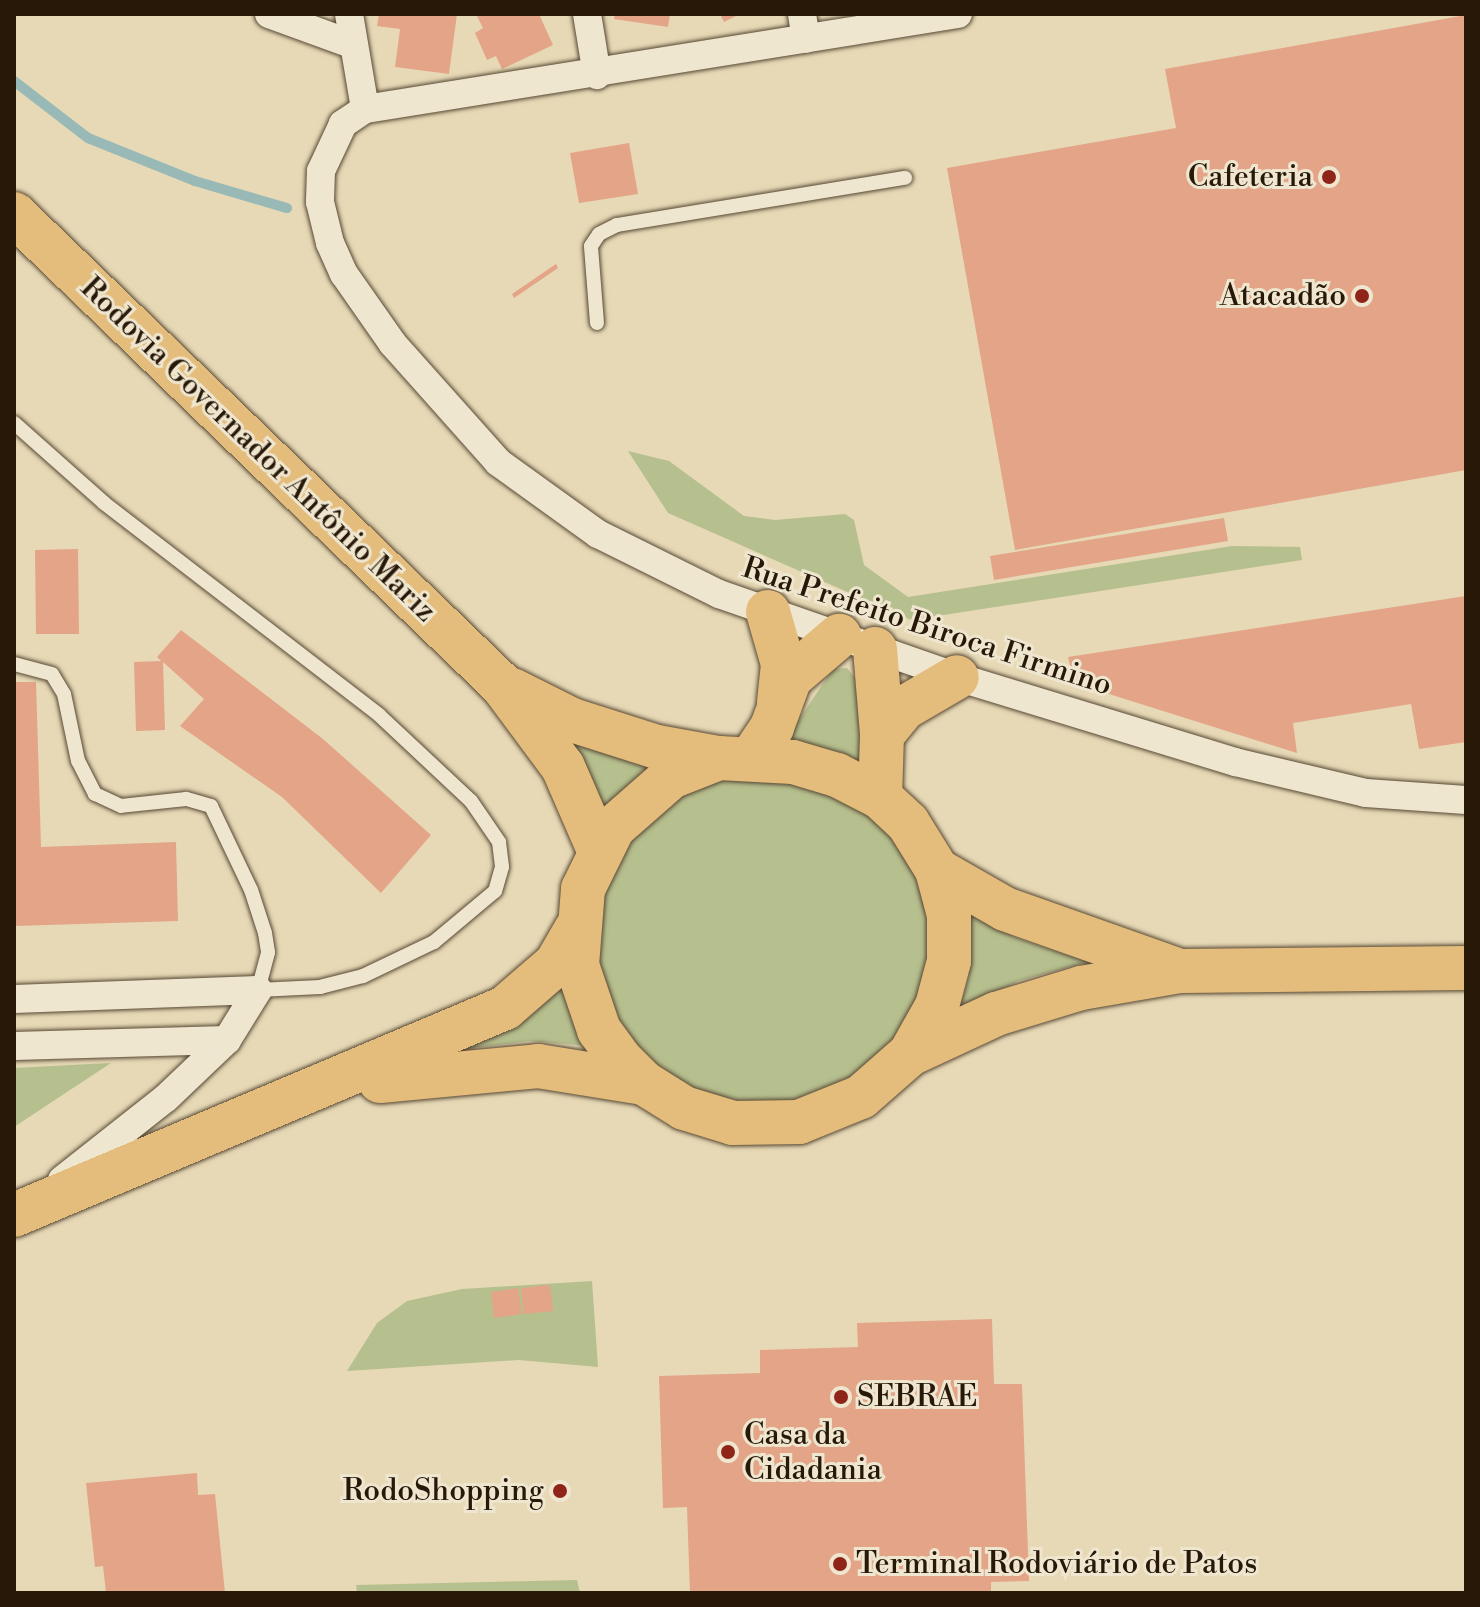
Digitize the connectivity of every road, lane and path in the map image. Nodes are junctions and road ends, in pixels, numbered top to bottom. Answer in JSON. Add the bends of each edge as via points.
{"nodes":[{"id":1,"x":269,"y":14,"type":"edge"},
{"id":2,"x":349,"y":14,"type":"edge"},
{"id":3,"x":587,"y":14,"type":"edge"},
{"id":4,"x":958,"y":14,"type":"edge"},
{"id":5,"x":804,"y":27,"type":"edge"},
{"id":6,"x":354,"y":45,"type":"junction"},
{"id":7,"x":597,"y":75,"type":"junction"},
{"id":8,"x":354,"y":117,"type":"junction"},
{"id":9,"x":905,"y":178,"type":"dead end"},
{"id":10,"x":14,"y":214,"type":"edge"},
{"id":11,"x":597,"y":323,"type":"dead end"},
{"id":12,"x":14,"y":423,"type":"edge"},
{"id":13,"x":768,"y":612,"type":"junction"},
{"id":14,"x":857,"y":642,"type":"junction"},
{"id":15,"x":14,"y":664,"type":"edge"},
{"id":16,"x":957,"y":677,"type":"junction"},
{"id":17,"x":502,"y":685,"type":"junction"},
{"id":18,"x":779,"y":704,"type":"junction"},
{"id":19,"x":882,"y":735,"type":"junction"},
{"id":20,"x":736,"y":758,"type":"junction"},
{"id":21,"x":880,"y":797,"type":"junction"},
{"id":22,"x":1466,"y":800,"type":"edge"},
{"id":23,"x":599,"y":850,"type":"junction"},
{"id":24,"x":937,"y":870,"type":"junction"},
{"id":25,"x":576,"y":930,"type":"junction"},
{"id":26,"x":1466,"y":968,"type":"edge"},
{"id":27,"x":1180,"y":971,"type":"junction"},
{"id":28,"x":258,"y":990,"type":"junction"},
{"id":29,"x":14,"y":999,"type":"edge"},
{"id":30,"x":227,"y":1040,"type":"junction"},
{"id":31,"x":14,"y":1046,"type":"edge"},
{"id":32,"x":910,"y":1054,"type":"junction"},
{"id":33,"x":644,"y":1083,"type":"junction"},
{"id":34,"x":300,"y":1097,"type":"junction"},
{"id":35,"x":14,"y":1214,"type":"edge"}],
"edges":[{"from":1,"to":6,"type":"street"},
{"from":2,"to":6,"type":"street"},
{"from":3,"to":7,"type":"street"},
{"from":4,"to":5,"type":"street"},
{"from":5,"to":7,"type":"street"},
{"from":6,"to":8,"type":"street"},
{"from":7,"to":8,"type":"street"},
{"from":8,"to":13,"type":"street","name":"Rua Prefeito Biroca Firmino","via":[[321,171],[320,202],[330,243],[369,312],[427,386],[498,462],[598,534]]},
{"from":9,"to":11,"type":"lane","via":[[617,225],[599,234],[591,246]]},
{"from":10,"to":17,"type":"main road","name":"Rodovia Governador Antônio Mariz"},
{"from":12,"to":28,"type":"lane","via":[[115,512],[379,715],[471,801],[499,842],[502,867],[495,891],[434,942],[363,976],[320,987]]},
{"from":13,"to":14,"type":"street","name":"Rua Prefeito Biroca Firmino"},
{"from":13,"to":18,"type":"main road","via":[[783,664]]},
{"from":14,"to":16,"type":"street","name":"Rua Prefeito Biroca Firmino"},
{"from":14,"to":18,"type":"main road","via":[[790,678]]},
{"from":14,"to":19,"type":"main road"},
{"from":15,"to":28,"type":"lane","via":[[52,674],[64,694],[78,761],[95,794],[121,806],[186,799],[211,806],[265,933],[268,952]]},
{"from":16,"to":19,"type":"main road","via":[[904,708]]},
{"from":16,"to":22,"type":"street","name":"Rua Prefeito Biroca Firmino","via":[[1235,762],[1366,793]]},
{"from":17,"to":20,"type":"main road","name":"Rodovia Governador Antônio Mariz","via":[[610,733]]},
{"from":17,"to":23,"type":"main road","name":"Rodovia Governador Antônio Mariz","via":[[563,767]]},
{"from":18,"to":20,"type":"main road","via":[[772,727]]},
{"from":19,"to":21,"type":"main road"},
{"from":20,"to":21,"type":"main road","name":"Rodovia Governador Antônio Mariz","via":[[837,775]]},
{"from":20,"to":23,"type":"main road","via":[[649,792],[629,809]]},
{"from":21,"to":24,"type":"main road","name":"Rodovia Governador Antônio Mariz","via":[[908,823]]},
{"from":23,"to":25,"type":"main road","via":[[583,889]]},
{"from":24,"to":27,"type":"main road","name":"Rodovia Governador Antônio Mariz","via":[[1005,909]]},
{"from":24,"to":32,"type":"main road","via":[[949,915],[949,961],[937,1006]]},
{"from":25,"to":33,"type":"main road","name":"Rodovia Governador Antônio Mariz","via":[[577,965],[599,1030]]},
{"from":25,"to":34,"type":"main road","via":[[556,964],[505,1008]]},
{"from":26,"to":27,"type":"main road","name":"Rodovia Governador Antônio Mariz"},
{"from":27,"to":32,"type":"main road","name":"Rodovia Governador Antônio Mariz","via":[[1081,988],[996,1014]]},
{"from":28,"to":29,"type":"street"},
{"from":28,"to":30,"type":"street"},
{"from":30,"to":31,"type":"street"},
{"from":30,"to":35,"type":"street","via":[[112,1143]]},
{"from":32,"to":33,"type":"main road","name":"Rodovia Governador Antônio Mariz","via":[[861,1097],[799,1122],[733,1123],[684,1108]]},
{"from":33,"to":34,"type":"main road","via":[[576,1070],[488,1067],[416,1074]]},
{"from":34,"to":35,"type":"main road"}]}
